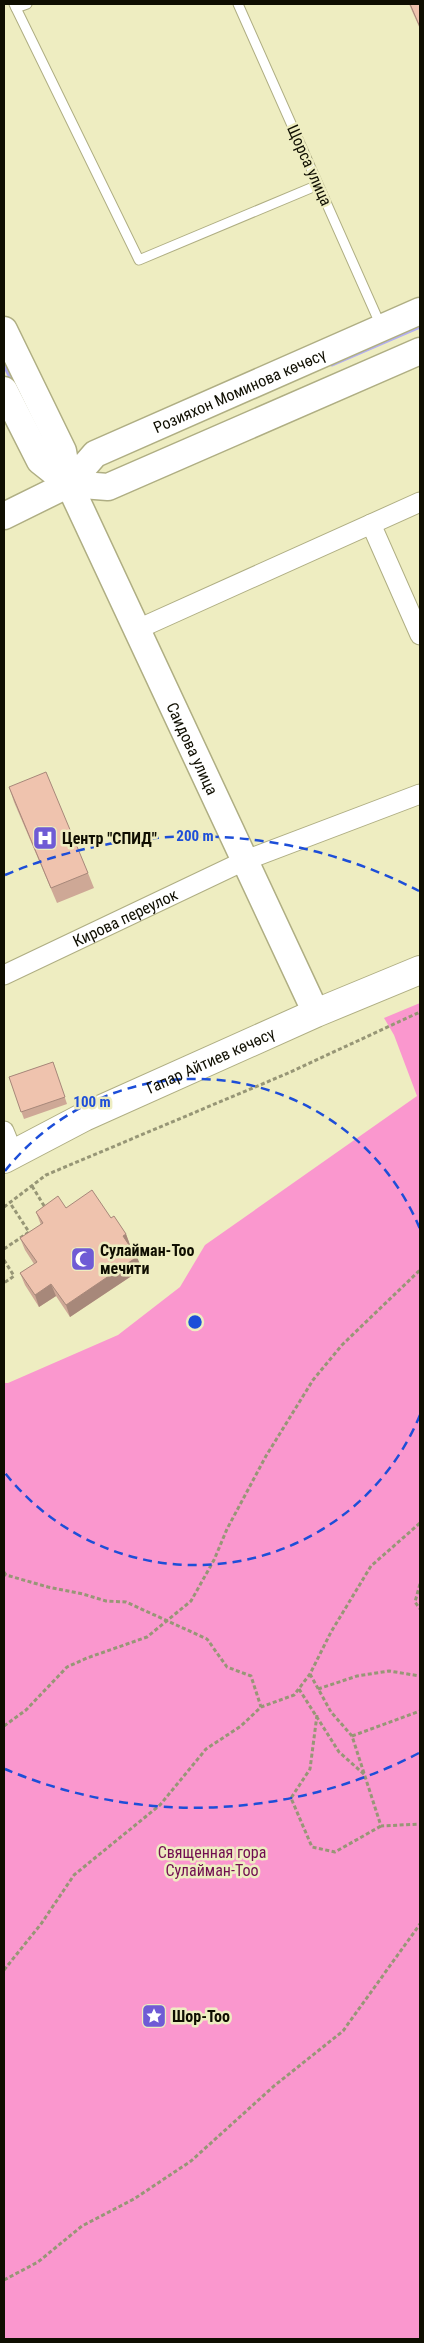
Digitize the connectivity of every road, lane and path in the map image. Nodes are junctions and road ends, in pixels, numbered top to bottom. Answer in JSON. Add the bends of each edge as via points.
{"nodes":[{"id":1,"x":27,"y":4,"type":"edge"},
{"id":2,"x":238,"y":4,"type":"edge"},
{"id":3,"x":15,"y":6,"type":"edge"},
{"id":4,"x":318,"y":185,"type":"junction"},
{"id":5,"x":420,"y":311,"type":"edge"},
{"id":6,"x":382,"y":326,"type":"junction"},
{"id":7,"x":4,"y":330,"type":"edge"},
{"id":8,"x":420,"y":352,"type":"edge"},
{"id":9,"x":4,"y":390,"type":"edge"},
{"id":10,"x":69,"y":484,"type":"junction"},
{"id":11,"x":420,"y":502,"type":"edge"},
{"id":12,"x":4,"y":516,"type":"edge"},
{"id":13,"x":371,"y":524,"type":"junction"},
{"id":14,"x":138,"y":628,"type":"junction"},
{"id":15,"x":420,"y":635,"type":"edge"},
{"id":16,"x":420,"y":794,"type":"edge"},
{"id":17,"x":246,"y":860,"type":"junction"},
{"id":18,"x":420,"y":970,"type":"edge"},
{"id":19,"x":4,"y":975,"type":"edge"},
{"id":20,"x":420,"y":1012,"type":"edge"},
{"id":21,"x":316,"y":1013,"type":"junction"},
{"id":22,"x":7,"y":1148,"type":"edge"},
{"id":23,"x":32,"y":1186,"type":"junction"},
{"id":24,"x":10,"y":1203,"type":"junction"},
{"id":25,"x":4,"y":1207,"type":"edge"},
{"id":26,"x":51,"y":1216,"type":"edge"},
{"id":27,"x":4,"y":1249,"type":"edge"},
{"id":28,"x":4,"y":1260,"type":"edge"},
{"id":29,"x":420,"y":1270,"type":"edge"},
{"id":30,"x":4,"y":1284,"type":"edge"},
{"id":31,"x":420,"y":1523,"type":"edge"},
{"id":32,"x":4,"y":1572,"type":"edge"},
{"id":33,"x":420,"y":1584,"type":"edge"},
{"id":34,"x":420,"y":1609,"type":"edge"},
{"id":35,"x":165,"y":1621,"type":"junction"},
{"id":36,"x":310,"y":1674,"type":"junction"},
{"id":37,"x":420,"y":1676,"type":"edge"},
{"id":38,"x":299,"y":1688,"type":"junction"},
{"id":39,"x":318,"y":1690,"type":"junction"},
{"id":40,"x":262,"y":1707,"type":"junction"},
{"id":41,"x":420,"y":1711,"type":"edge"},
{"id":42,"x":317,"y":1715,"type":"junction"},
{"id":43,"x":4,"y":1726,"type":"edge"},
{"id":44,"x":352,"y":1736,"type":"junction"},
{"id":45,"x":366,"y":1775,"type":"junction"},
{"id":46,"x":420,"y":1824,"type":"edge"},
{"id":47,"x":381,"y":1826,"type":"junction"},
{"id":48,"x":420,"y":1924,"type":"edge"},
{"id":49,"x":4,"y":1970,"type":"edge"},
{"id":50,"x":4,"y":2280,"type":"edge"}],
"edges":[{"from":1,"to":3,"type":"lane"},
{"from":2,"to":4,"type":"lane","name":"Щорса улица"},
{"from":3,"to":4,"type":"lane","via":[[139,260]]},
{"from":4,"to":6,"type":"lane","name":"Щорса улица"},
{"from":5,"to":6,"type":"street","name":"Розияхон Моминова көчөсү"},
{"from":6,"to":10,"type":"street","name":"Розияхон Моминова көчөсү","via":[[95,454]]},
{"from":7,"to":10,"type":"street","name":"Саидова улица","via":[[63,451]]},
{"from":8,"to":10,"type":"street","via":[[108,487]]},
{"from":9,"to":10,"type":"street","name":"Саидова улица","via":[[40,460]]},
{"from":10,"to":12,"type":"street","name":"Розияхон Моминова көчөсү"},
{"from":10,"to":14,"type":"street","name":"Саидова улица"},
{"from":11,"to":13,"type":"street"},
{"from":13,"to":14,"type":"street"},
{"from":13,"to":15,"type":"street"},
{"from":14,"to":17,"type":"street","name":"Саидова улица"},
{"from":16,"to":17,"type":"street","name":"Кирова переулок"},
{"from":17,"to":19,"type":"street","name":"Кирова переулок"},
{"from":17,"to":21,"type":"street","name":"Саидова улица"},
{"from":18,"to":21,"type":"main road","name":"Гапар Айтиев көчөсү"},
{"from":20,"to":23,"type":"path","via":[[286,1074],[46,1175]]},
{"from":21,"to":22,"type":"main road","name":"Гапар Айтиев көчөсү"},
{"from":23,"to":24,"type":"path"},
{"from":23,"to":26,"type":"path"},
{"from":24,"to":25,"type":"path"},
{"from":24,"to":27,"type":"path","via":[[29,1232]]},
{"from":28,"to":30,"type":"path","via":[[14,1276]]},
{"from":29,"to":35,"type":"path","via":[[342,1345],[313,1380],[271,1448],[191,1601]]},
{"from":31,"to":36,"type":"path","via":[[371,1566]]},
{"from":32,"to":35,"type":"path","via":[[48,1588],[106,1601],[126,1602]]},
{"from":33,"to":34,"type":"path","via":[[415,1602]]},
{"from":35,"to":40,"type":"path","via":[[207,1639],[227,1667],[251,1676]]},
{"from":35,"to":43,"type":"path","via":[[147,1637],[67,1667],[26,1710]]},
{"from":36,"to":38,"type":"path"},
{"from":36,"to":39,"type":"path"},
{"from":37,"to":39,"type":"path","via":[[389,1671],[357,1676]]},
{"from":38,"to":40,"type":"path","via":[[294,1695]]},
{"from":38,"to":42,"type":"path"},
{"from":39,"to":44,"type":"path","via":[[331,1712]]},
{"from":40,"to":49,"type":"path","via":[[206,1750],[160,1805],[74,1875],[42,1924]]},
{"from":41,"to":44,"type":"path"},
{"from":42,"to":45,"type":"path","via":[[339,1752]]},
{"from":42,"to":47,"type":"path","via":[[310,1769],[292,1798],[312,1848],[335,1852]]},
{"from":44,"to":45,"type":"path"},
{"from":45,"to":47,"type":"path"},
{"from":46,"to":47,"type":"path"},
{"from":48,"to":50,"type":"path","via":[[343,2031],[274,2086],[191,2160],[134,2199],[82,2226],[38,2262]]}]}
